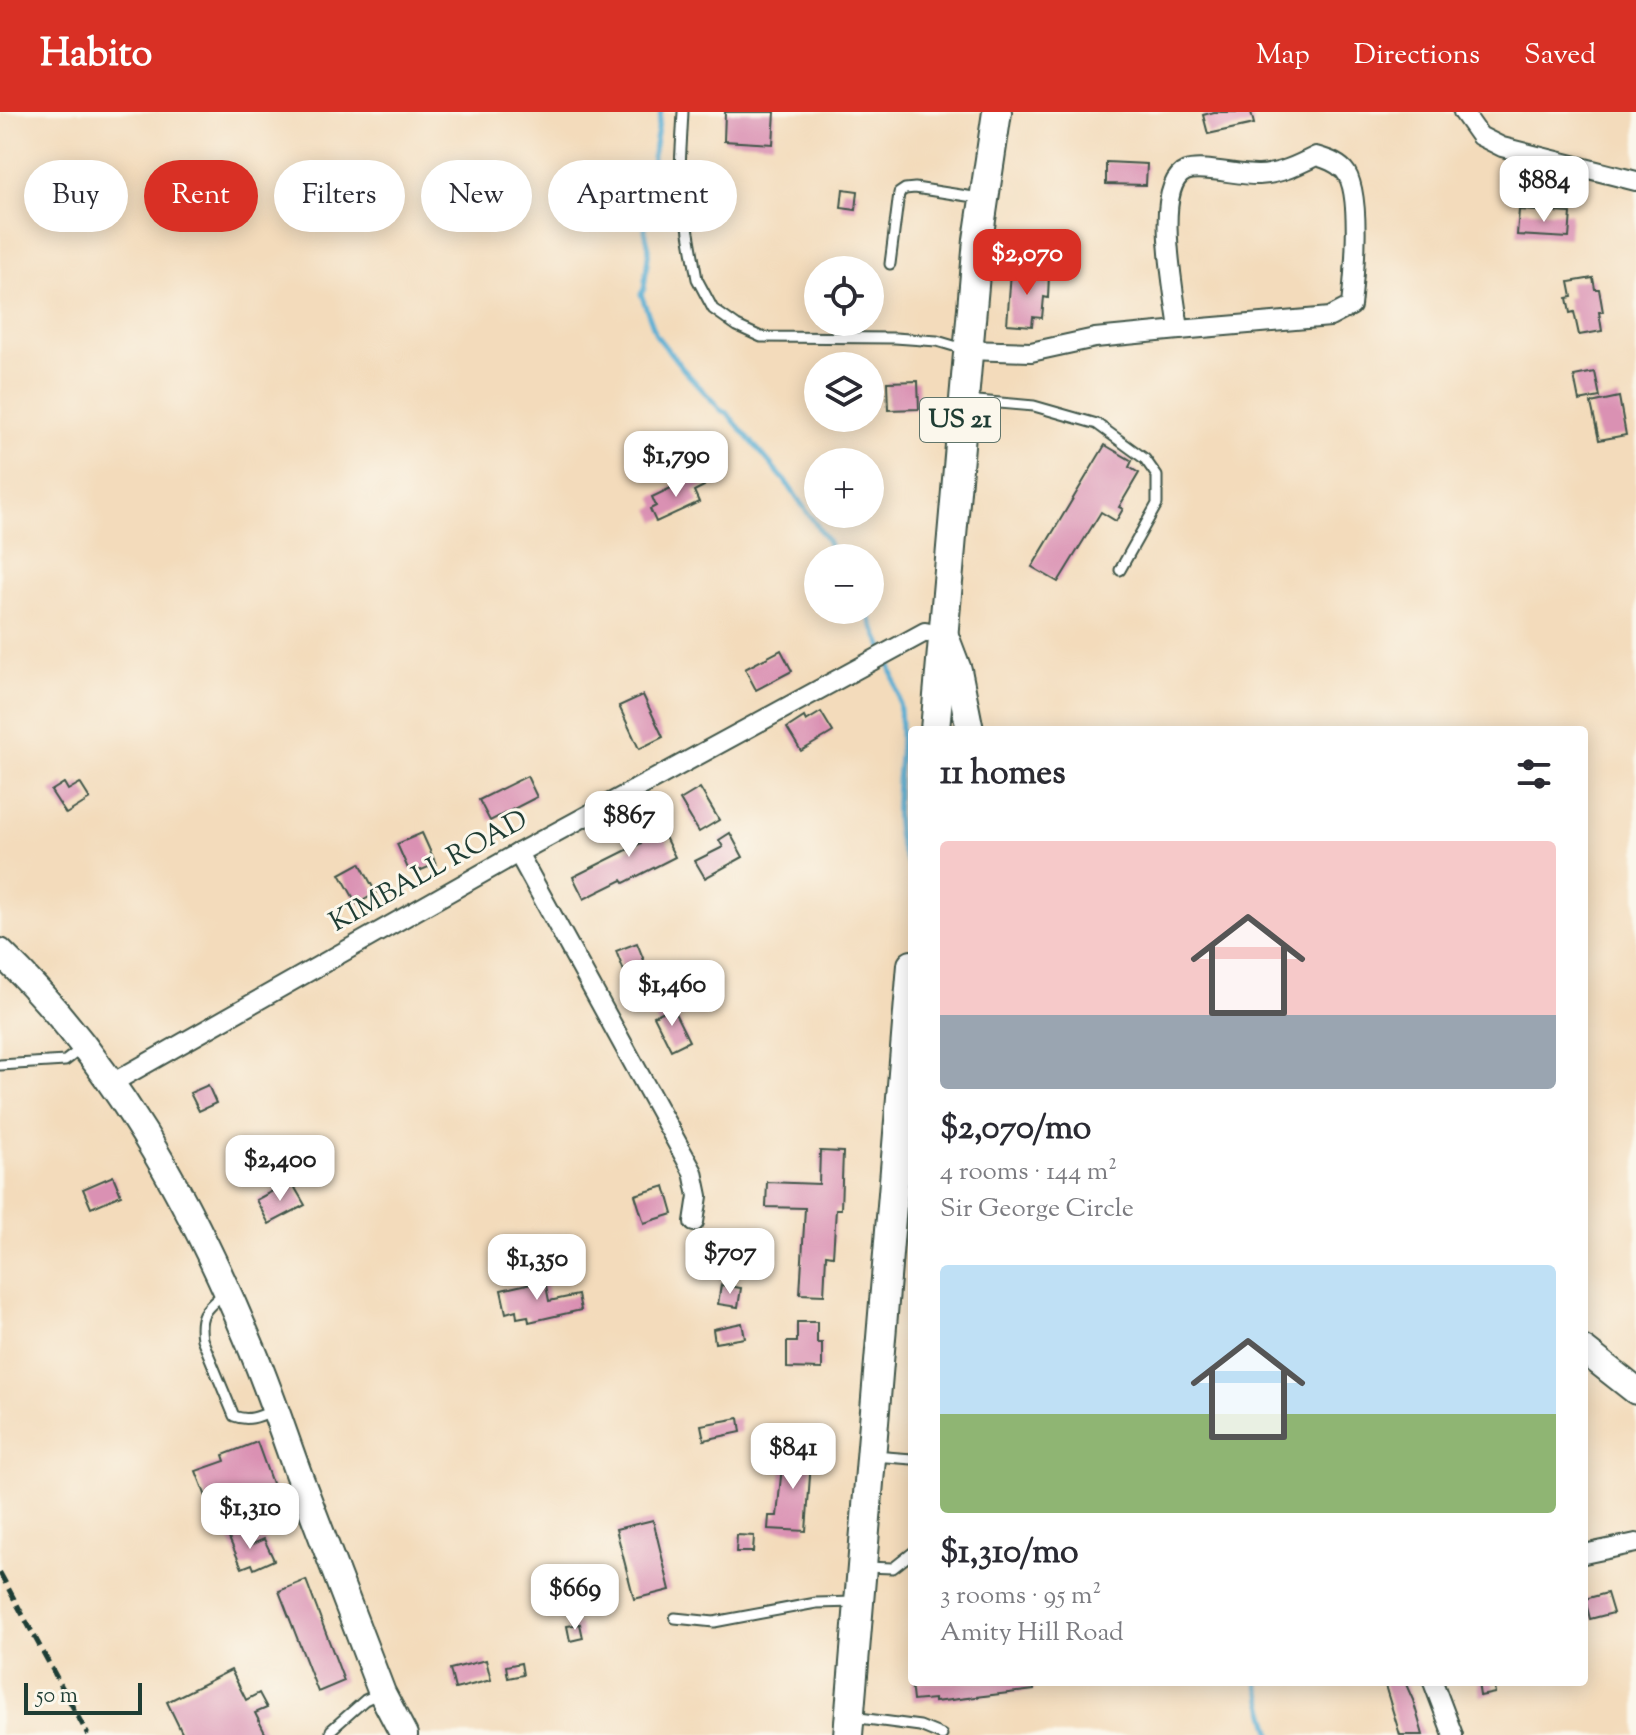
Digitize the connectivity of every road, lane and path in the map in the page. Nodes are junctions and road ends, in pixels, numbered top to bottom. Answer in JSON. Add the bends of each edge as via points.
{"nodes":[{"id":1,"x":683,"y":112,"type":"edge"},
{"id":2,"x":997,"y":112,"type":"edge"},
{"id":3,"x":1463,"y":112,"type":"edge"},
{"id":4,"x":1636,"y":181,"type":"edge"},
{"id":5,"x":984,"y":199,"type":"junction"},
{"id":6,"x":890,"y":264,"type":"dead end"},
{"id":7,"x":1179,"y":330,"type":"junction"},
{"id":8,"x":967,"y":350,"type":"junction"},
{"id":9,"x":962,"y":400,"type":"junction"},
{"id":10,"x":1120,"y":570,"type":"dead end"},
{"id":11,"x":945,"y":636,"type":"junction"},
{"id":12,"x":935,"y":726,"type":"edge"},
{"id":13,"x":969,"y":726,"type":"edge"},
{"id":14,"x":518,"y":853,"type":"junction"},
{"id":15,"x":0,"y":952,"type":"edge"},
{"id":16,"x":908,"y":1013,"type":"edge"},
{"id":17,"x":85,"y":1046,"type":"junction"},
{"id":18,"x":0,"y":1065,"type":"edge"},
{"id":19,"x":112,"y":1083,"type":"junction"},
{"id":20,"x":694,"y":1222,"type":"dead end"},
{"id":21,"x":227,"y":1291,"type":"junction"},
{"id":22,"x":1588,"y":1353,"type":"edge"},
{"id":23,"x":1636,"y":1391,"type":"edge"},
{"id":24,"x":275,"y":1409,"type":"junction"},
{"id":25,"x":871,"y":1456,"type":"junction"},
{"id":26,"x":908,"y":1459,"type":"edge"},
{"id":27,"x":1636,"y":1543,"type":"edge"},
{"id":28,"x":1588,"y":1553,"type":"edge"},
{"id":29,"x":908,"y":1556,"type":"edge"},
{"id":30,"x":862,"y":1567,"type":"junction"},
{"id":31,"x":859,"y":1602,"type":"junction"},
{"id":32,"x":675,"y":1618,"type":"dead end"},
{"id":33,"x":1435,"y":1686,"type":"edge"},
{"id":34,"x":382,"y":1693,"type":"junction"},
{"id":35,"x":849,"y":1726,"type":"edge"},
{"id":36,"x":331,"y":1735,"type":"edge"},
{"id":37,"x":404,"y":1735,"type":"edge"},
{"id":38,"x":942,"y":1735,"type":"edge"},
{"id":39,"x":1453,"y":1735,"type":"edge"}],
"edges":[{"from":1,"to":8,"type":"lane","via":[[680,167],[689,233],[697,279],[713,309],[761,337],[895,338]]},
{"from":2,"to":5,"type":"main road","number":"US 21"},
{"from":3,"to":4,"type":"street","via":[[1480,136],[1502,147]]},
{"from":5,"to":6,"type":"lane","via":[[915,188],[899,193]]},
{"from":5,"to":8,"type":"main road","number":"US 21"},
{"from":7,"to":7,"type":"street","via":[[1166,222],[1177,178],[1187,170],[1260,175],[1292,169],[1316,156],[1346,172],[1354,193],[1351,306],[1330,317]]},
{"from":7,"to":8,"type":"street","via":[[1095,338],[1031,352]]},
{"from":8,"to":9,"type":"main road","number":"US 21"},
{"from":9,"to":10,"type":"lane","via":[[1034,406],[1097,424],[1145,459],[1157,476],[1157,504]]},
{"from":9,"to":11,"type":"main road","number":"US 21"},
{"from":11,"to":12,"type":"main road","number":"US 21"},
{"from":11,"to":13,"type":"street"},
{"from":11,"to":14,"type":"street","name":"KIMBALL ROAD","via":[[925,632]]},
{"from":14,"to":19,"type":"street","name":"KIMBALL ROAD"},
{"from":14,"to":20,"type":"street","via":[[693,1172],[698,1196]]},
{"from":15,"to":17,"type":"street"},
{"from":16,"to":25,"type":"main road"},
{"from":17,"to":18,"type":"lane","via":[[65,1061]]},
{"from":17,"to":19,"type":"street"},
{"from":19,"to":21,"type":"street","via":[[164,1166]]},
{"from":21,"to":24,"type":"street"},
{"from":21,"to":24,"type":"lane","via":[[204,1310],[202,1339],[234,1416],[253,1419]]},
{"from":22,"to":23,"type":"street"},
{"from":24,"to":34,"type":"street"},
{"from":25,"to":26,"type":"lane"},
{"from":25,"to":30,"type":"main road"},
{"from":27,"to":28,"type":"street"},
{"from":29,"to":30,"type":"lane","via":[[893,1568]]},
{"from":30,"to":31,"type":"main road"},
{"from":31,"to":32,"type":"lane","via":[[816,1603],[714,1622]]},
{"from":31,"to":35,"type":"main road"},
{"from":33,"to":39,"type":"street"},
{"from":34,"to":36,"type":"lane","via":[[365,1700]]},
{"from":34,"to":37,"type":"street"},
{"from":35,"to":38,"type":"lane","via":[[920,1726]]}]}
